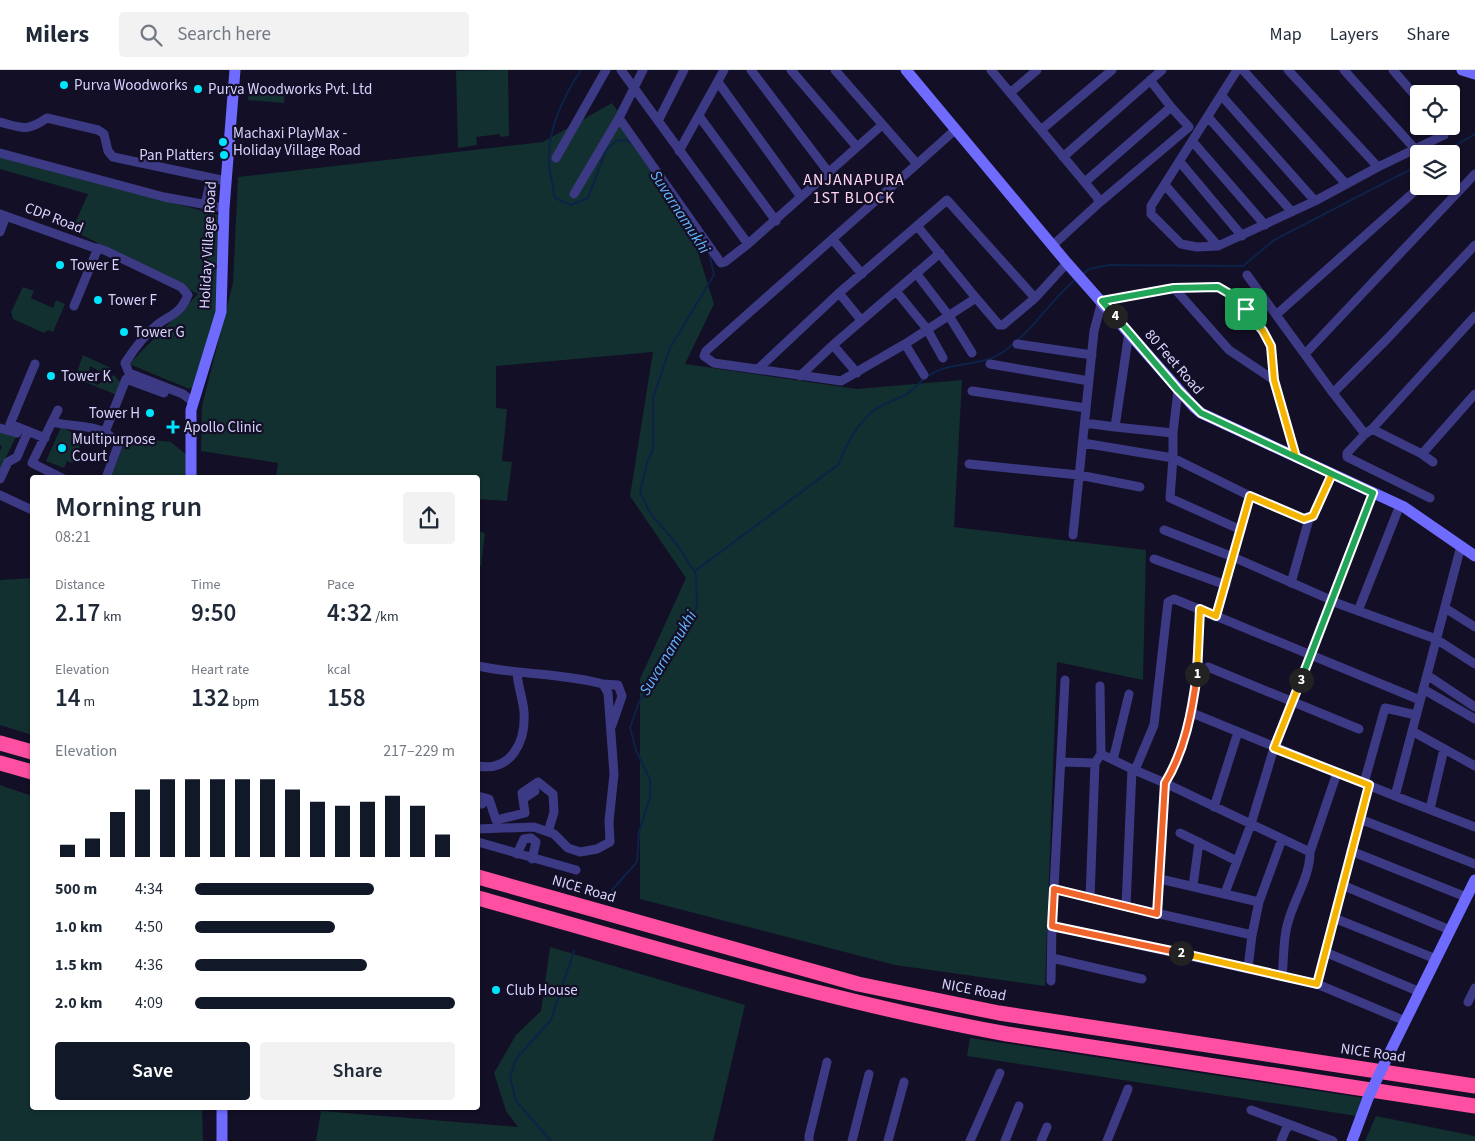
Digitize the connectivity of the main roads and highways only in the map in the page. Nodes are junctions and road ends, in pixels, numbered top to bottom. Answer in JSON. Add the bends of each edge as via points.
{"nodes":[{"id":1,"x":0,"y":743,"type":"edge"},
{"id":2,"x":30,"y":751,"type":"edge"},
{"id":3,"x":0,"y":763,"type":"edge"},
{"id":4,"x":30,"y":771,"type":"edge"},
{"id":5,"x":480,"y":878,"type":"edge"},
{"id":6,"x":480,"y":899,"type":"edge"},
{"id":7,"x":1475,"y":1086,"type":"edge"},
{"id":8,"x":1475,"y":1106,"type":"edge"}],
"edges":[{"from":1,"to":2,"type":"highway"},
{"from":3,"to":4,"type":"highway"},
{"from":5,"to":7,"type":"highway","name":"NICE Road","via":[[797,968],[921,998],[999,1013]]},
{"from":6,"to":8,"type":"highway","via":[[777,982],[920,1017],[1017,1036]]}]}
